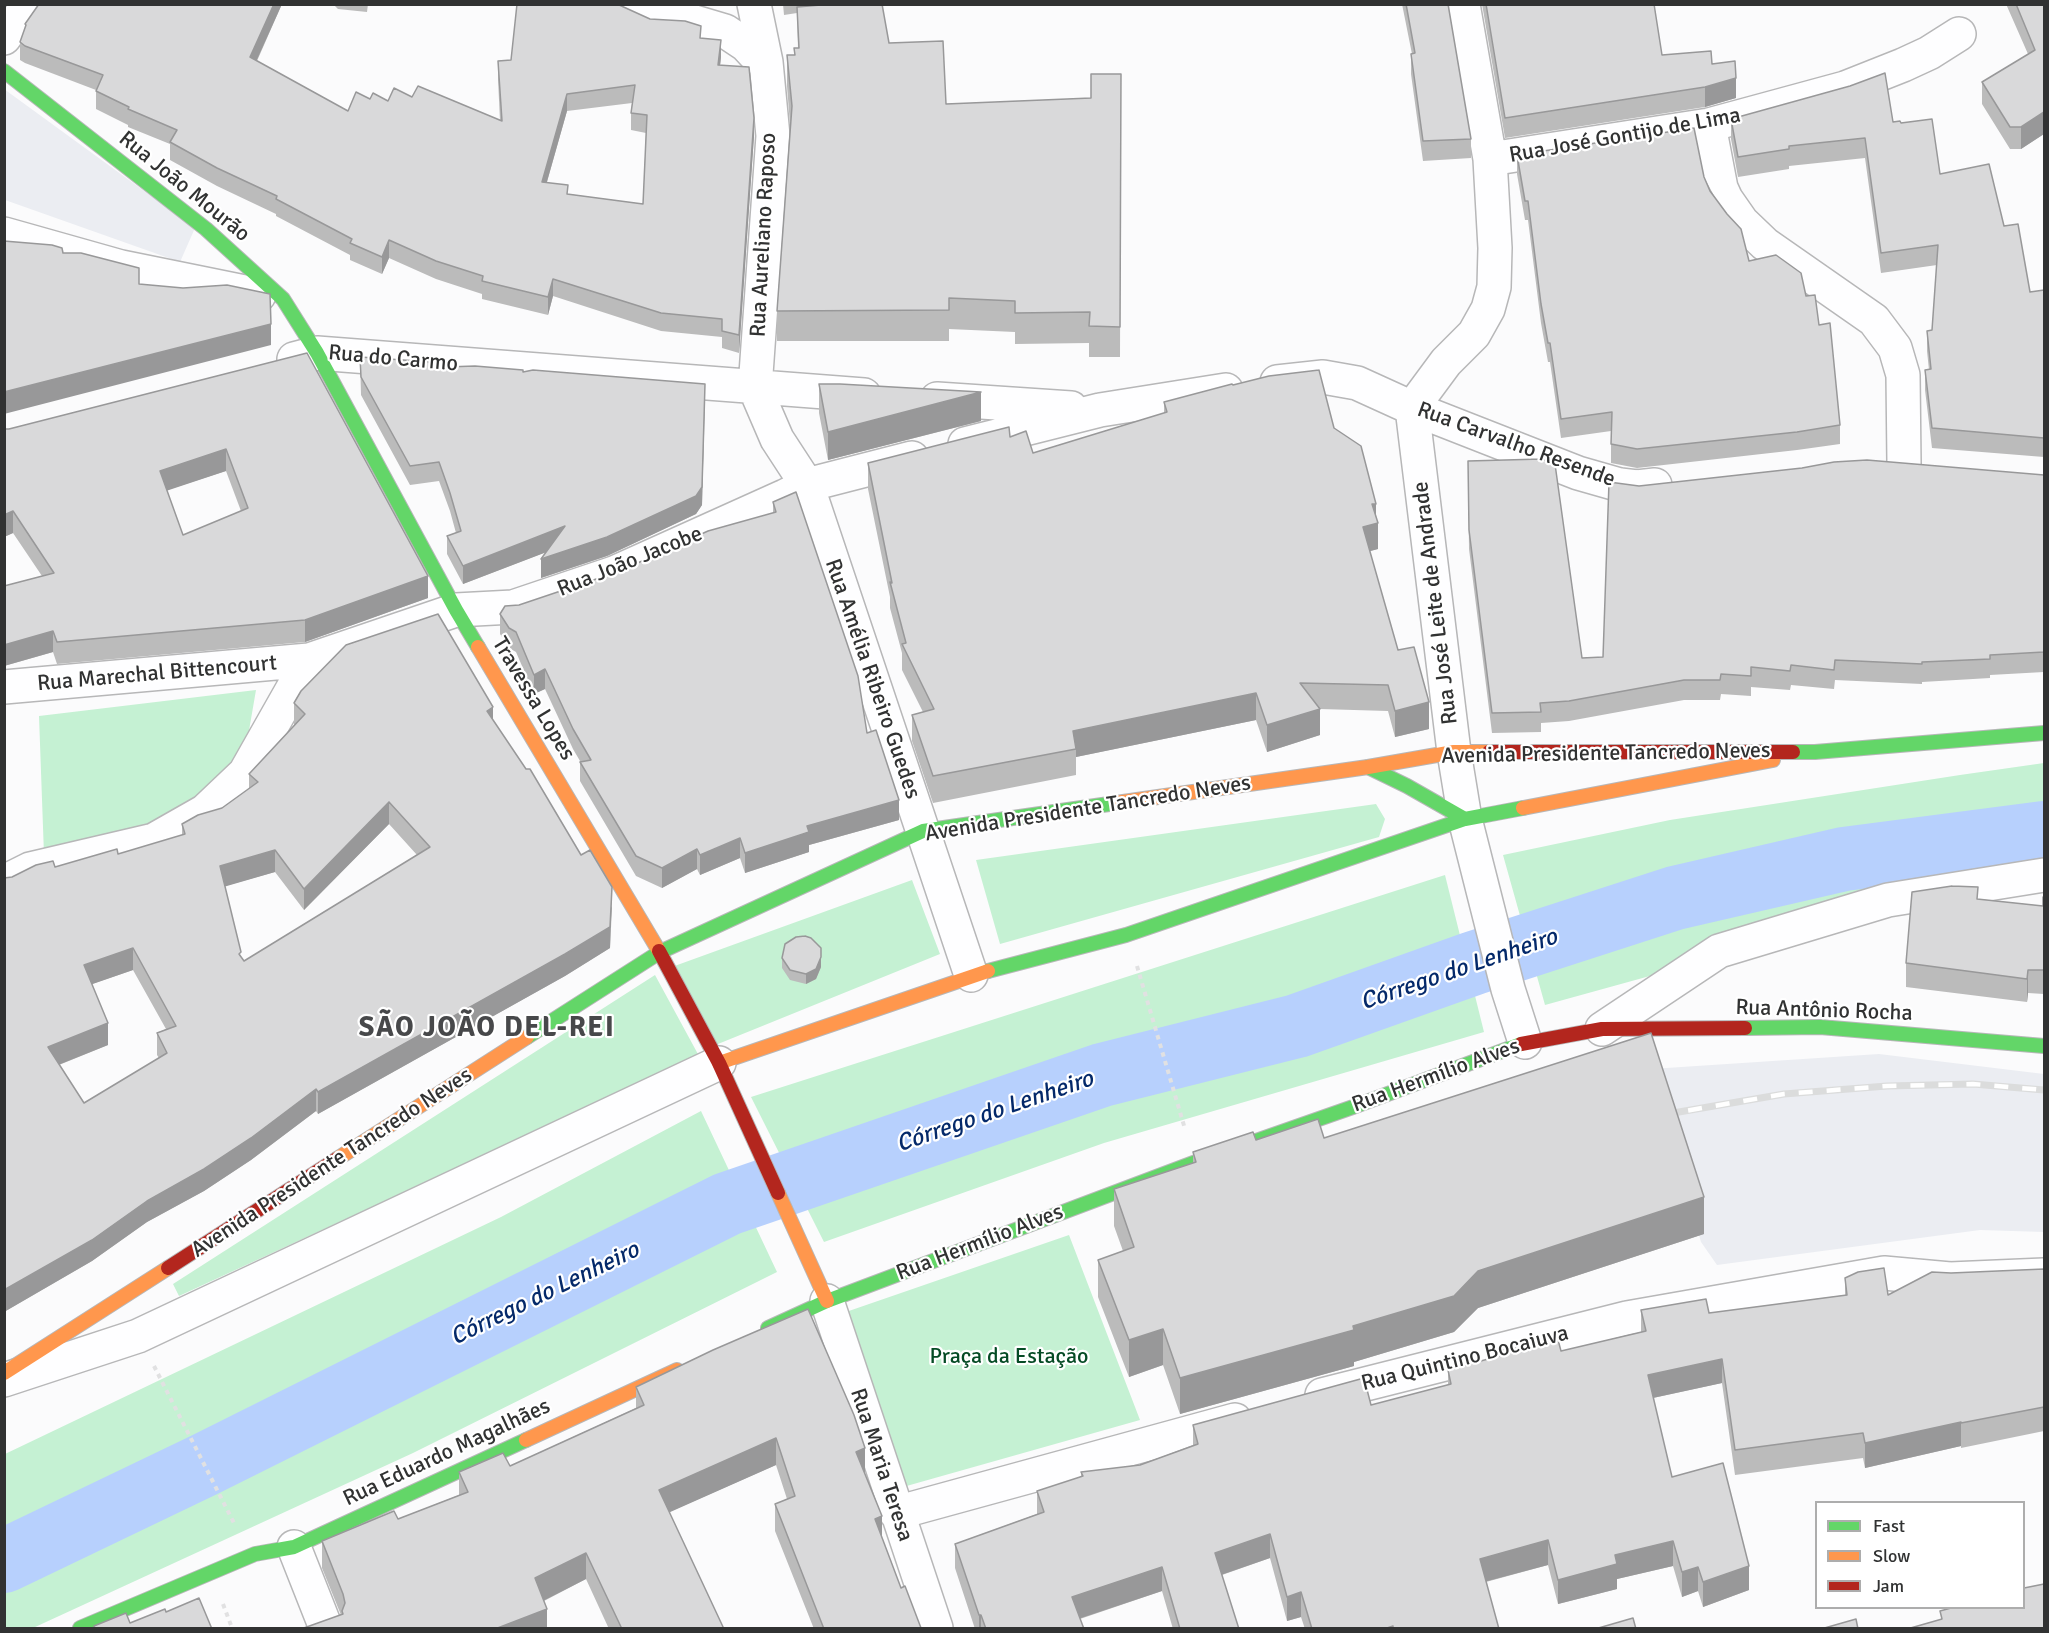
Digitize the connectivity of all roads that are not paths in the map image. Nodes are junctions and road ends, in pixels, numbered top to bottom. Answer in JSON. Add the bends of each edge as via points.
{"nodes":[{"id":1,"x":29,"y":4,"type":"edge"},
{"id":2,"x":622,"y":4,"type":"edge"},
{"id":3,"x":754,"y":4,"type":"edge"},
{"id":4,"x":1463,"y":4,"type":"edge"},
{"id":5,"x":1959,"y":34,"type":"dead end"},
{"id":6,"x":4,"y":38,"type":"edge"},
{"id":7,"x":766,"y":62,"type":"junction"},
{"id":8,"x":4,"y":71,"type":"edge"},
{"id":9,"x":1709,"y":125,"type":"junction"},
{"id":10,"x":1490,"y":159,"type":"junction"},
{"id":11,"x":4,"y":234,"type":"edge"},
{"id":12,"x":283,"y":299,"type":"junction"},
{"id":13,"x":317,"y":353,"type":"junction"},
{"id":14,"x":270,"y":365,"type":"edge"},
{"id":15,"x":755,"y":388,"type":"junction"},
{"id":16,"x":1412,"y":408,"type":"junction"},
{"id":17,"x":1100,"y":410,"type":"junction"},
{"id":18,"x":1939,"y":467,"type":"edge"},
{"id":19,"x":1689,"y":481,"type":"edge"},
{"id":20,"x":807,"y":485,"type":"junction"},
{"id":21,"x":456,"y":610,"type":"junction"},
{"id":22,"x":309,"y":660,"type":"junction"},
{"id":23,"x":4,"y":687,"type":"edge"},
{"id":24,"x":2044,"y":733,"type":"edge"},
{"id":25,"x":1454,"y":752,"type":"junction"},
{"id":26,"x":1815,"y":752,"type":"junction"},
{"id":27,"x":1368,"y":767,"type":"junction"},
{"id":28,"x":1466,"y":826,"type":"junction"},
{"id":29,"x":923,"y":831,"type":"junction"},
{"id":30,"x":2044,"y":875,"type":"edge"},
{"id":31,"x":17,"y":876,"type":"edge"},
{"id":32,"x":660,"y":952,"type":"junction"},
{"id":33,"x":971,"y":975,"type":"junction"},
{"id":34,"x":1602,"y":1029,"type":"junction"},
{"id":35,"x":1525,"y":1042,"type":"junction"},
{"id":36,"x":2044,"y":1046,"type":"edge"},
{"id":37,"x":724,"y":1075,"type":"junction"},
{"id":38,"x":2044,"y":1275,"type":"edge"},
{"id":39,"x":827,"y":1300,"type":"junction"},
{"id":40,"x":751,"y":1336,"type":"edge"},
{"id":41,"x":686,"y":1366,"type":"edge"},
{"id":42,"x":4,"y":1373,"type":"edge"},
{"id":43,"x":4,"y":1380,"type":"edge"},
{"id":44,"x":1299,"y":1402,"type":"edge"},
{"id":45,"x":1266,"y":1411,"type":"edge"},
{"id":46,"x":896,"y":1513,"type":"junction"},
{"id":47,"x":294,"y":1547,"type":"junction"},
{"id":48,"x":80,"y":1629,"type":"edge"},
{"id":49,"x":326,"y":1629,"type":"edge"},
{"id":50,"x":936,"y":1629,"type":"edge"}],
"edges":[{"from":1,"to":6,"type":"street"},
{"from":2,"to":7,"type":"street","via":[[658,20],[688,20],[725,31]]},
{"from":3,"to":7,"type":"street","name":"Rua Aureliano Raposo"},
{"from":4,"to":10,"type":"street"},
{"from":5,"to":9,"type":"street","name":"Rua José Gontijo de Lima","via":[[1929,53],[1845,88]]},
{"from":7,"to":15,"type":"street","name":"Rua Aureliano Raposo","via":[[773,136]]},
{"from":8,"to":12,"type":"main road","name":"Rua João Mourão","via":[[206,228]]},
{"from":9,"to":10,"type":"street","name":"Rua José Gontijo de Lima"},
{"from":9,"to":18,"type":"street","via":[[1721,188],[1742,222],[1765,244],[1867,314],[1892,343],[1903,375],[1889,463]]},
{"from":10,"to":16,"type":"street","via":[[1496,248],[1494,287],[1488,309],[1474,334],[1446,362]]},
{"from":11,"to":12,"type":"street","via":[[121,267]]},
{"from":12,"to":13,"type":"main road","name":"Rua João Mourão"},
{"from":13,"to":14,"type":"street","name":"Rua do Carmo"},
{"from":13,"to":15,"type":"street","name":"Rua do Carmo"},
{"from":13,"to":21,"type":"main road","name":"Travessa Lopes"},
{"from":15,"to":17,"type":"street","name":"Rua do Carmo"},
{"from":15,"to":20,"type":"street","name":"Rua Amélia Ribeiro Guedes","via":[[777,439]]},
{"from":16,"to":17,"type":"street","name":"Rua Carvalho Resende","via":[[1357,383],[1323,377]]},
{"from":16,"to":19,"type":"street","name":"Rua Carvalho Resende","via":[[1599,480],[1637,487]]},
{"from":16,"to":25,"type":"street","name":"Rua José Leite de Andrade"},
{"from":17,"to":20,"type":"street","name":"Rua João Jacobe"},
{"from":20,"to":21,"type":"street","name":"Rua João Jacobe","via":[[614,573],[513,607]]},
{"from":20,"to":29,"type":"street","name":"Rua Amélia Ribeiro Guedes"},
{"from":21,"to":22,"type":"street","name":"Rua João Jacobe"},
{"from":21,"to":32,"type":"main road","name":"Travessa Lopes"},
{"from":22,"to":23,"type":"street","name":"Rua Marechal Bittencourt"},
{"from":22,"to":31,"type":"street","via":[[245,773],[205,811],[154,840]]},
{"from":24,"to":26,"type":"main road","name":"Avenida Presidente Tancredo Neves"},
{"from":25,"to":26,"type":"main road","name":"Avenida Presidente Tancredo Neves"},
{"from":25,"to":27,"type":"main road","name":"Avenida Presidente Tancredo Neves"},
{"from":25,"to":28,"type":"street","name":"Rua José Leite de Andrade"},
{"from":26,"to":28,"type":"main road","name":"Avenida Presidente Tancredo Neves"},
{"from":27,"to":28,"type":"main road","via":[[1407,786]]},
{"from":27,"to":29,"type":"main road","name":"Avenida Presidente Tancredo Neves"},
{"from":28,"to":33,"type":"main road","name":"Avenida Presidente Tancredo Neves","via":[[1126,935]]},
{"from":28,"to":35,"type":"street","name":"Rua José Leite de Andrade"},
{"from":29,"to":32,"type":"main road","name":"Avenida Presidente Tancredo Neves"},
{"from":29,"to":33,"type":"street","name":"Rua Amélia Ribeiro Guedes"},
{"from":30,"to":34,"type":"street","name":"Rua Hermílio Alves","via":[[1888,900],[1719,951]]},
{"from":32,"to":37,"type":"main road","name":"Travessa Lopes"},
{"from":32,"to":42,"type":"main road","name":"Avenida Presidente Tancredo Neves"},
{"from":33,"to":37,"type":"main road","name":"Avenida Presidente Tancredo Neves"},
{"from":34,"to":35,"type":"main road","name":"Rua Hermílio Alves"},
{"from":34,"to":36,"type":"main road","name":"Rua Antônio Rocha","via":[[1820,1027]]},
{"from":35,"to":39,"type":"main road","name":"Rua Hermílio Alves"},
{"from":37,"to":39,"type":"main road","name":"Travessa Lopes"},
{"from":37,"to":43,"type":"street","name":"Avenida Presidente Tancredo Neves","via":[[138,1336]]},
{"from":38,"to":44,"type":"street","name":"Rua Quintino Bocaiuva","via":[[1950,1279],[1884,1273],[1627,1318]]},
{"from":39,"to":40,"type":"main road"},
{"from":39,"to":46,"type":"street","name":"Rua Maria Teresa"},
{"from":41,"to":47,"type":"main road","name":"Rua Eduardo Magalhães"},
{"from":45,"to":46,"type":"street"},
{"from":46,"to":50,"type":"street","name":"Rua Maria Teresa"},
{"from":47,"to":48,"type":"main road","name":"Rua Eduardo Magalhães","via":[[255,1554]]},
{"from":47,"to":49,"type":"street"}]}
